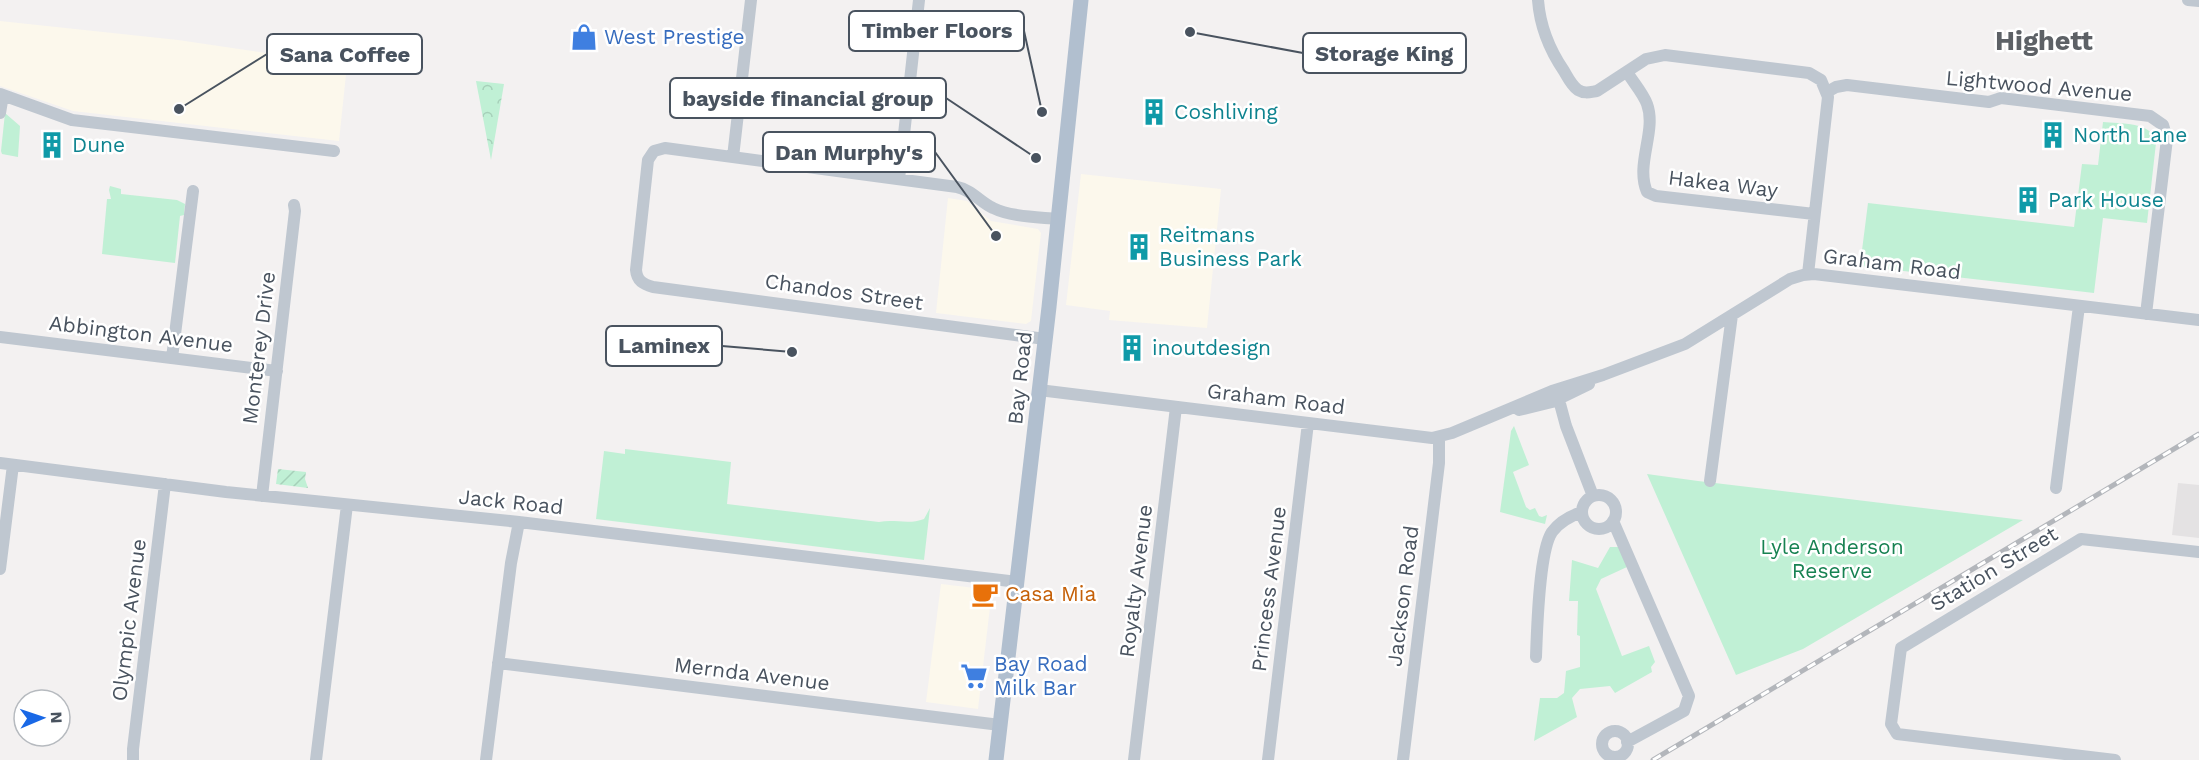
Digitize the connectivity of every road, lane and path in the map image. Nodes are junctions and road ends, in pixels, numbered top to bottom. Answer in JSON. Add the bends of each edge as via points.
{"nodes":[{"id":1,"x":750,"y":0,"type":"edge"},
{"id":2,"x":919,"y":0,"type":"edge"},
{"id":3,"x":1081,"y":0,"type":"edge"},
{"id":4,"x":1538,"y":0,"type":"edge"},
{"id":5,"x":2188,"y":0,"type":"edge"},
{"id":6,"x":2199,"y":1,"type":"edge"},
{"id":7,"x":1627,"y":72,"type":"junction"},
{"id":8,"x":1827,"y":92,"type":"junction"},
{"id":9,"x":1,"y":95,"type":"edge"},
{"id":10,"x":0,"y":113,"type":"edge"},
{"id":11,"x":334,"y":151,"type":"dead end"},
{"id":12,"x":734,"y":158,"type":"junction"},
{"id":13,"x":899,"y":179,"type":"junction"},
{"id":14,"x":194,"y":191,"type":"dead end"},
{"id":15,"x":294,"y":205,"type":"dead end"},
{"id":16,"x":1814,"y":214,"type":"junction"},
{"id":17,"x":1058,"y":219,"type":"junction"},
{"id":18,"x":1808,"y":274,"type":"junction"},
{"id":19,"x":2079,"y":306,"type":"junction"},
{"id":20,"x":2146,"y":314,"type":"junction"},
{"id":21,"x":1732,"y":315,"type":"junction"},
{"id":22,"x":2199,"y":320,"type":"edge"},
{"id":23,"x":1716,"y":325,"type":"junction"},
{"id":24,"x":0,"y":337,"type":"edge"},
{"id":25,"x":1045,"y":339,"type":"junction"},
{"id":26,"x":1726,"y":352,"type":"junction"},
{"id":27,"x":172,"y":358,"type":"junction"},
{"id":28,"x":277,"y":371,"type":"junction"},
{"id":29,"x":1039,"y":390,"type":"junction"},
{"id":30,"x":1554,"y":398,"type":"junction"},
{"id":31,"x":1176,"y":407,"type":"junction"},
{"id":32,"x":1308,"y":423,"type":"junction"},
{"id":33,"x":1439,"y":437,"type":"junction"},
{"id":34,"x":6,"y":464,"type":"edge"},
{"id":35,"x":1710,"y":481,"type":"dead end"},
{"id":36,"x":165,"y":484,"type":"junction"},
{"id":37,"x":2056,"y":488,"type":"dead end"},
{"id":38,"x":261,"y":496,"type":"junction"},
{"id":39,"x":1598,"y":496,"type":"junction"},
{"id":40,"x":347,"y":505,"type":"junction"},
{"id":41,"x":1582,"y":512,"type":"junction"},
{"id":42,"x":1613,"y":521,"type":"junction"},
{"id":43,"x":516,"y":522,"type":"junction"},
{"id":44,"x":2199,"y":552,"type":"edge"},
{"id":45,"x":0,"y":569,"type":"edge"},
{"id":46,"x":1018,"y":582,"type":"junction"},
{"id":47,"x":1536,"y":657,"type":"dead end"},
{"id":48,"x":498,"y":663,"type":"junction"},
{"id":49,"x":1000,"y":725,"type":"junction"},
{"id":50,"x":1628,"y":742,"type":"dead end"},
{"id":51,"x":133,"y":760,"type":"edge"},
{"id":52,"x":316,"y":760,"type":"edge"},
{"id":53,"x":486,"y":760,"type":"edge"},
{"id":54,"x":996,"y":760,"type":"edge"},
{"id":55,"x":1134,"y":760,"type":"edge"},
{"id":56,"x":1268,"y":760,"type":"edge"},
{"id":57,"x":1403,"y":760,"type":"edge"},
{"id":58,"x":2115,"y":760,"type":"edge"}],
"edges":[{"from":1,"to":12,"type":"street"},
{"from":2,"to":13,"type":"street"},
{"from":3,"to":17,"type":"main road","name":"Bay Road"},
{"from":4,"to":7,"type":"street","via":[[1550,50],[1572,85],[1588,93],[1597,91]]},
{"from":5,"to":6,"type":"street"},
{"from":7,"to":8,"type":"street","via":[[1646,59],[1665,55],[1809,73],[1821,80]]},
{"from":7,"to":16,"type":"street","name":"Hakea Way","via":[[1647,103],[1649,115],[1642,181],[1647,192]]},
{"from":8,"to":16,"type":"street"},
{"from":8,"to":20,"type":"street","name":"Lightwood Avenue","via":[[1847,85],[1989,102],[2001,98],[2150,116],[2163,125],[2167,139]]},
{"from":9,"to":10,"type":"street"},
{"from":9,"to":11,"type":"street","via":[[72,120]]},
{"from":12,"to":13,"type":"street"},
{"from":12,"to":25,"type":"street","name":"Chandos Street","via":[[661,148],[651,154],[636,270],[640,281],[653,287]]},
{"from":13,"to":17,"type":"street","via":[[963,188],[998,210]]},
{"from":14,"to":27,"type":"street"},
{"from":15,"to":28,"type":"street","name":"Monterey Drive"},
{"from":16,"to":18,"type":"street"},
{"from":17,"to":25,"type":"main road","name":"Bay Road"},
{"from":18,"to":19,"type":"street","name":"Graham Road"},
{"from":18,"to":21,"type":"street","name":"Graham Road","via":[[1790,279]]},
{"from":19,"to":20,"type":"street","name":"Graham Road"},
{"from":19,"to":37,"type":"street"},
{"from":20,"to":22,"type":"street","name":"Graham Road"},
{"from":21,"to":23,"type":"street","name":"Graham Road"},
{"from":21,"to":26,"type":"street"},
{"from":23,"to":26,"type":"street"},
{"from":23,"to":30,"type":"street","name":"Graham Road","via":[[1685,344]]},
{"from":24,"to":27,"type":"street","name":"Abbington Avenue"},
{"from":25,"to":29,"type":"main road","name":"Bay Road"},
{"from":26,"to":35,"type":"street"},
{"from":27,"to":28,"type":"street","name":"Abbington Avenue"},
{"from":28,"to":38,"type":"street","name":"Monterey Drive"},
{"from":29,"to":31,"type":"street","name":"Graham Road"},
{"from":29,"to":46,"type":"main road","name":"Bay Road"},
{"from":30,"to":33,"type":"street","name":"Graham Road"},
{"from":30,"to":39,"type":"street"},
{"from":31,"to":32,"type":"street","name":"Graham Road"},
{"from":31,"to":55,"type":"street","name":"Royalty Avenue"},
{"from":32,"to":33,"type":"street","name":"Graham Road"},
{"from":32,"to":56,"type":"street","name":"Princess Avenue"},
{"from":33,"to":57,"type":"street","name":"Jackson Road"},
{"from":34,"to":36,"type":"street","name":"Jack Road"},
{"from":34,"to":45,"type":"street"},
{"from":36,"to":38,"type":"street","name":"Jack Road"},
{"from":36,"to":51,"type":"street","name":"Olympic Avenue"},
{"from":38,"to":40,"type":"street","name":"Jack Road"},
{"from":39,"to":41,"type":"street","via":[[1585,502]]},
{"from":39,"to":42,"type":"street","via":[[1610,500],[1615,507]]},
{"from":40,"to":43,"type":"street","name":"Jack Road"},
{"from":40,"to":52,"type":"street"},
{"from":41,"to":42,"type":"street","via":[[1587,524],[1596,528]]},
{"from":41,"to":47,"type":"street","via":[[1564,519],[1547,541]]},
{"from":42,"to":50,"type":"street","via":[[1689,696],[1684,711]]},
{"from":43,"to":46,"type":"street","name":"Jack Road"},
{"from":43,"to":48,"type":"street"},
{"from":44,"to":58,"type":"street","name":"Station Street","via":[[2081,539],[1900,648],[1891,724],[1897,734]]},
{"from":46,"to":49,"type":"main road","name":"Bay Road"},
{"from":48,"to":49,"type":"street","name":"Mernda Avenue"},
{"from":48,"to":53,"type":"street"},
{"from":49,"to":54,"type":"main road","name":"Bay Road"}]}
